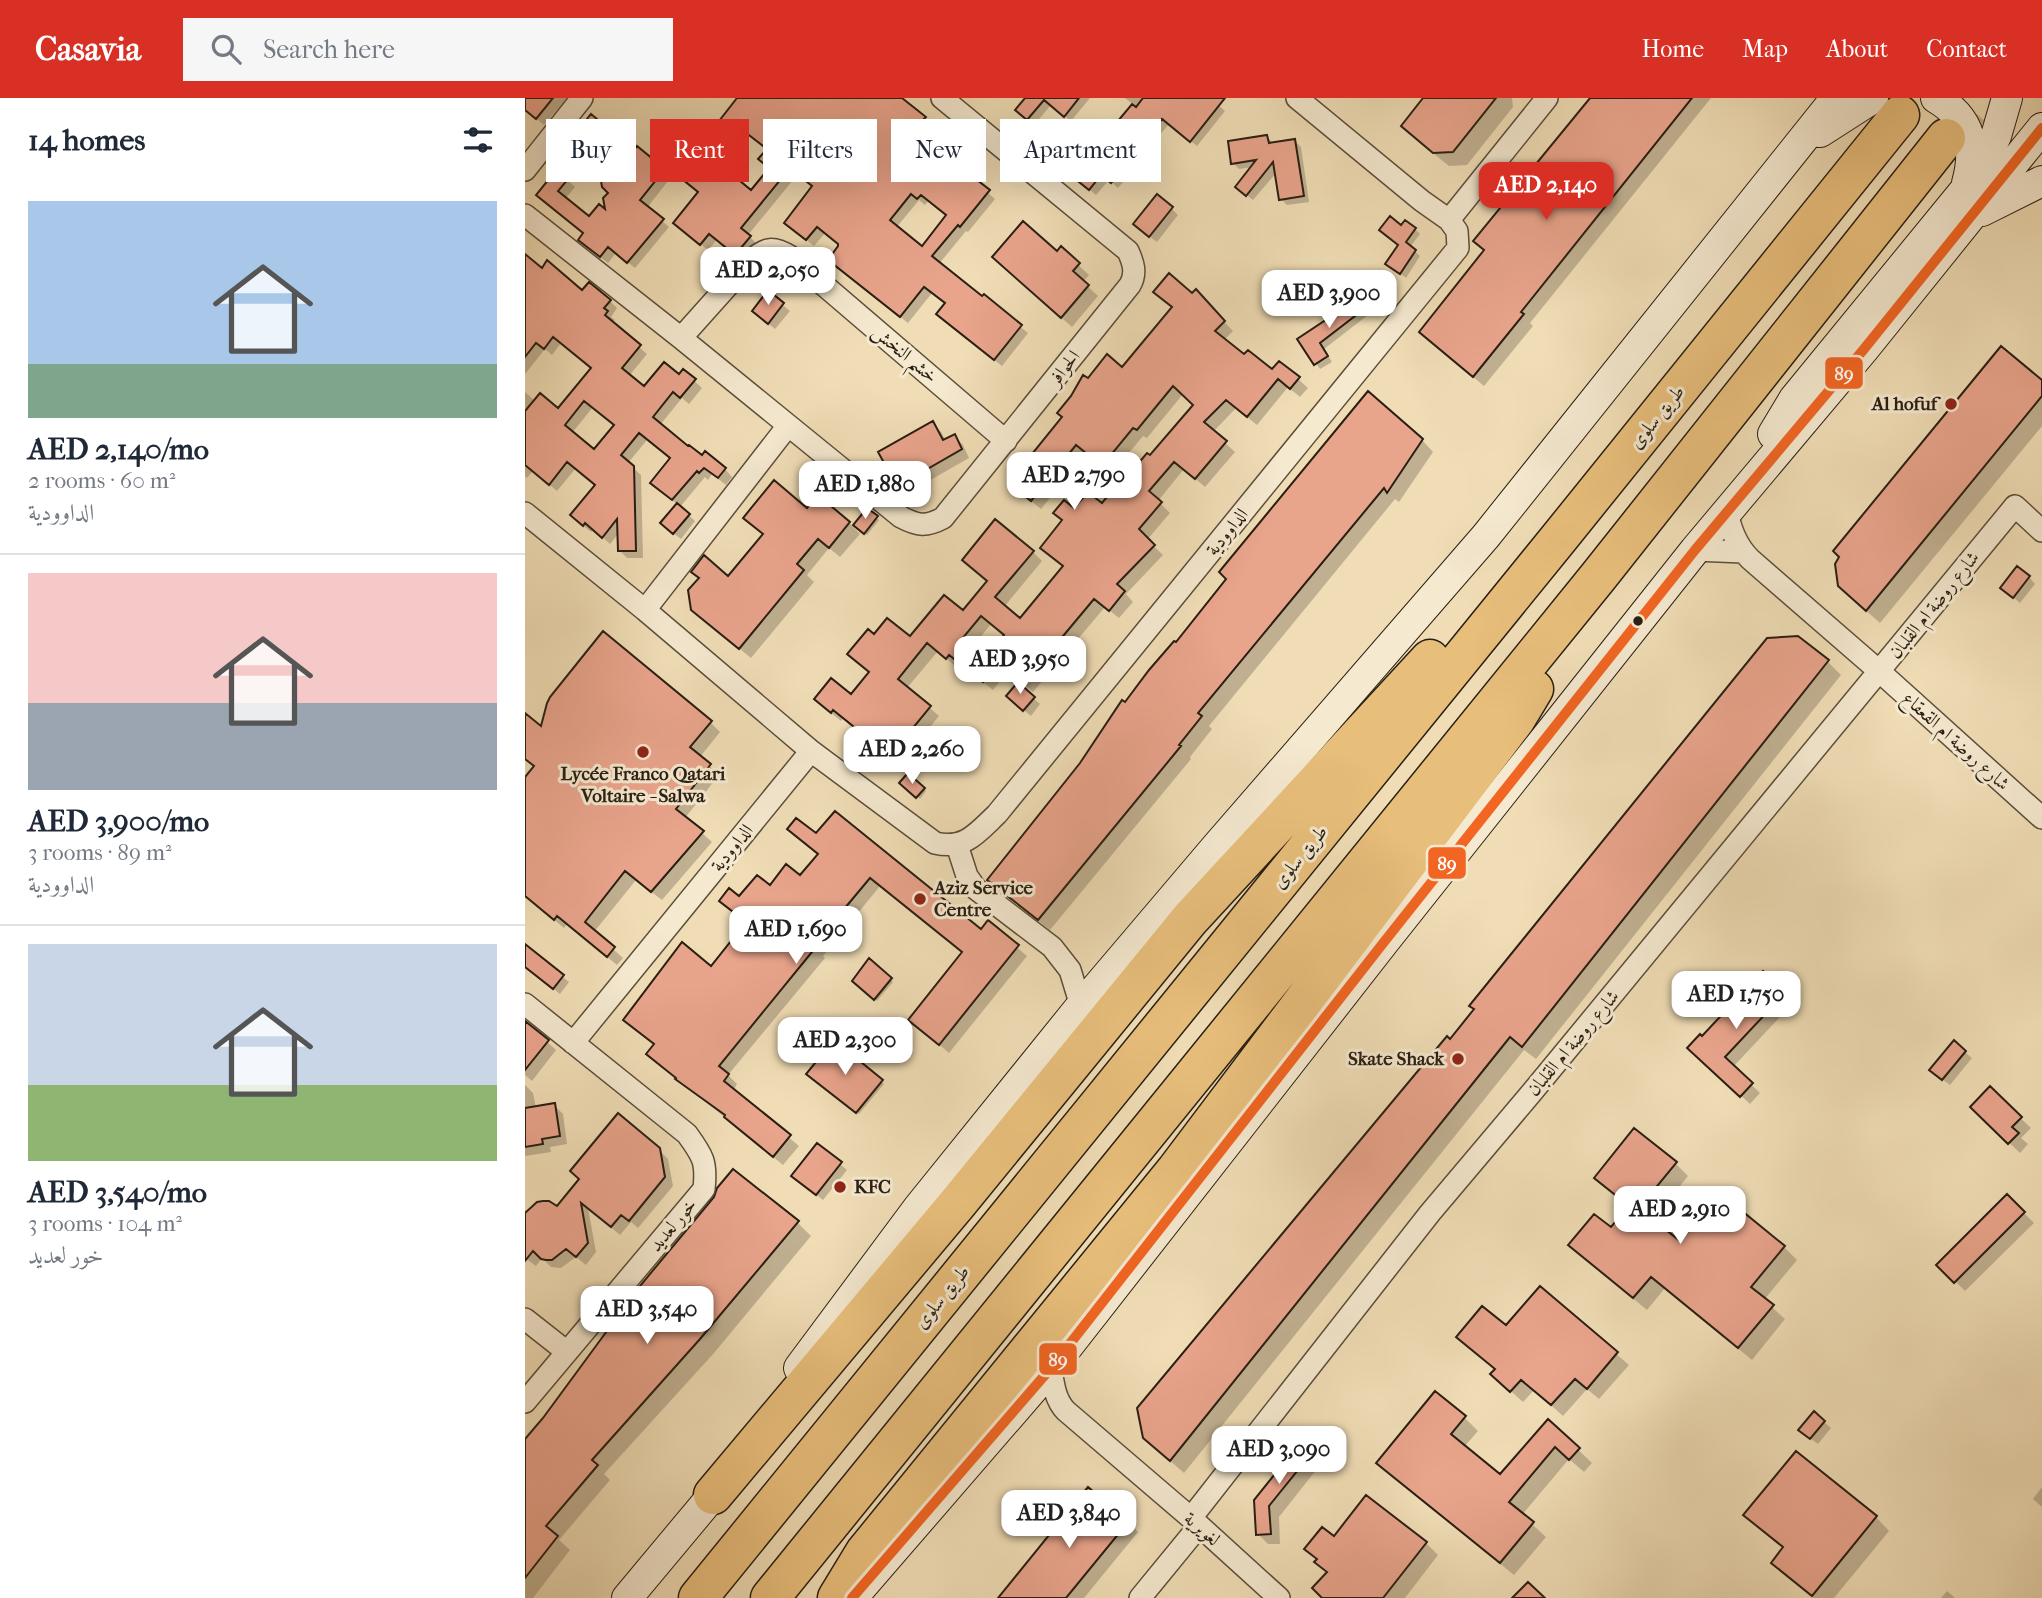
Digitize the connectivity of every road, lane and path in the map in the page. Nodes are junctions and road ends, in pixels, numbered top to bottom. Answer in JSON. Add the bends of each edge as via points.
{"nodes":[{"id":1,"x":582,"y":98,"type":"edge"},
{"id":2,"x":942,"y":98,"type":"edge"},
{"id":3,"x":1297,"y":98,"type":"edge"},
{"id":4,"x":1547,"y":98,"type":"edge"},
{"id":5,"x":1836,"y":98,"type":"edge"},
{"id":6,"x":1936,"y":98,"type":"edge"},
{"id":7,"x":2007,"y":98,"type":"edge"},
{"id":8,"x":1886,"y":106,"type":"edge"},
{"id":9,"x":2042,"y":128,"type":"edge"},
{"id":10,"x":1946,"y":138,"type":"tunnel mouth"},
{"id":11,"x":1795,"y":149,"type":"junction"},
{"id":12,"x":525,"y":170,"type":"edge"},
{"id":13,"x":2042,"y":181,"type":"edge"},
{"id":14,"x":1967,"y":204,"type":"junction"},
{"id":15,"x":525,"y":215,"type":"edge"},
{"id":16,"x":1449,"y":220,"type":"junction"},
{"id":17,"x":681,"y":338,"type":"junction"},
{"id":18,"x":787,"y":427,"type":"junction"},
{"id":19,"x":1006,"y":440,"type":"junction"},
{"id":20,"x":1727,"y":509,"type":"junction"},
{"id":21,"x":525,"y":513,"type":"edge"},
{"id":22,"x":2042,"y":531,"type":"edge"},
{"id":23,"x":1559,"y":538,"type":"junction"},
{"id":24,"x":1695,"y":550,"type":"junction"},
{"id":25,"x":1743,"y":552,"type":"junction"},
{"id":26,"x":1598,"y":577,"type":"junction"},
{"id":27,"x":645,"y":610,"type":"junction"},
{"id":28,"x":1879,"y":671,"type":"junction"},
{"id":29,"x":811,"y":751,"type":"junction"},
{"id":30,"x":2042,"y":818,"type":"edge"},
{"id":31,"x":957,"y":845,"type":"junction"},
{"id":32,"x":1070,"y":970,"type":"junction"},
{"id":33,"x":1109,"y":972,"type":"junction"},
{"id":34,"x":525,"y":1004,"type":"edge"},
{"id":35,"x":1081,"y":1006,"type":"junction"},
{"id":36,"x":573,"y":1042,"type":"junction"},
{"id":37,"x":525,"y":1319,"type":"edge"},
{"id":38,"x":567,"y":1352,"type":"junction"},
{"id":39,"x":1051,"y":1368,"type":"junction"},
{"id":40,"x":525,"y":1402,"type":"edge"},
{"id":41,"x":1061,"y":1406,"type":"junction"},
{"id":42,"x":1016,"y":1410,"type":"junction"},
{"id":43,"x":713,"y":1495,"type":"junction"},
{"id":44,"x":1195,"y":1522,"type":"junction"},
{"id":45,"x":627,"y":1598,"type":"edge"},
{"id":46,"x":698,"y":1598,"type":"edge"},
{"id":47,"x":770,"y":1598,"type":"edge"},
{"id":48,"x":837,"y":1598,"type":"edge"},
{"id":49,"x":852,"y":1598,"type":"edge"},
{"id":50,"x":1140,"y":1598,"type":"edge"},
{"id":51,"x":1279,"y":1598,"type":"edge"}],
"edges":[{"from":1,"to":12,"type":"street"},
{"from":2,"to":19,"type":"street","name":"الحوافر","via":[[1128,251],[1134,264],[1130,285]]},
{"from":3,"to":16,"type":"street"},
{"from":4,"to":16,"type":"street"},
{"from":5,"to":11,"type":"main road"},
{"from":6,"to":14,"type":"main road","via":[[1961,120],[1971,142]]},
{"from":7,"to":14,"type":"main road"},
{"from":8,"to":11,"type":"main road"},
{"from":8,"to":23,"type":"highway","name":"طريق سلوى"},
{"from":9,"to":14,"type":"main road"},
{"from":10,"to":26,"type":"highway"},
{"from":11,"to":33,"type":"main road","via":[[1486,536]]},
{"from":13,"to":14,"type":"main road"},
{"from":14,"to":20,"type":"main road","via":[[1794,399],[1747,487]]},
{"from":15,"to":17,"type":"street","name":"الحوافر"},
{"from":16,"to":31,"type":"street","name":"الداوودية","via":[[1457,231],[1458,248],[997,814],[974,837]]},
{"from":17,"to":18,"type":"street","name":"الحوافر"},
{"from":17,"to":19,"type":"street","name":"خشم النخش","via":[[749,262],[762,251],[778,249]]},
{"from":18,"to":19,"type":"street","name":"الحوافر","via":[[915,524],[943,518]]},
{"from":18,"to":27,"type":"street"},
{"from":20,"to":24,"type":"main road"},
{"from":20,"to":25,"type":"street","name":"شارع روضة ام القعقاع"},
{"from":21,"to":27,"type":"street"},
{"from":22,"to":28,"type":"street","name":"شارع روضة ام القلبان","via":[[2014,506]]},
{"from":23,"to":43,"type":"highway","via":[[1435,654],[1190,919]]},
{"from":23,"to":46,"type":"highway","name":"طريق سلوى"},
{"from":24,"to":25,"type":"street"},
{"from":24,"to":39,"type":"main road"},
{"from":25,"to":28,"type":"street","name":"شارع روضة ام القعقاع"},
{"from":26,"to":47,"type":"highway"},
{"from":26,"to":48,"type":"highway","via":[[1516,719],[1176,1170],[865,1552]]},
{"from":27,"to":29,"type":"street"},
{"from":28,"to":30,"type":"street","name":"شارع روضة ام القعقاع"},
{"from":28,"to":44,"type":"street","name":"شارع روضة ام القلبان","via":[[1430,1213]]},
{"from":29,"to":31,"type":"street","via":[[935,843]]},
{"from":29,"to":36,"type":"street","name":"الداوودية"},
{"from":31,"to":32,"type":"street","via":[[976,889],[1052,947]]},
{"from":32,"to":33,"type":"street"},
{"from":32,"to":35,"type":"street"},
{"from":33,"to":35,"type":"main road"},
{"from":34,"to":36,"type":"street","name":"خور لعديد"},
{"from":35,"to":43,"type":"main road","via":[[814,1346]]},
{"from":36,"to":38,"type":"street","name":"خور لعديد","via":[[687,1134],[706,1169],[703,1189]]},
{"from":37,"to":38,"type":"street"},
{"from":38,"to":40,"type":"street","name":"خور لعديد"},
{"from":39,"to":41,"type":"street"},
{"from":39,"to":42,"type":"main road"},
{"from":41,"to":42,"type":"street"},
{"from":41,"to":44,"type":"street","name":"لغويرية"},
{"from":42,"to":49,"type":"main road"},
{"from":43,"to":45,"type":"main road"},
{"from":44,"to":50,"type":"street","name":"شارع روضة ام القلبان"},
{"from":44,"to":51,"type":"street","name":"لغويرية"}]}
